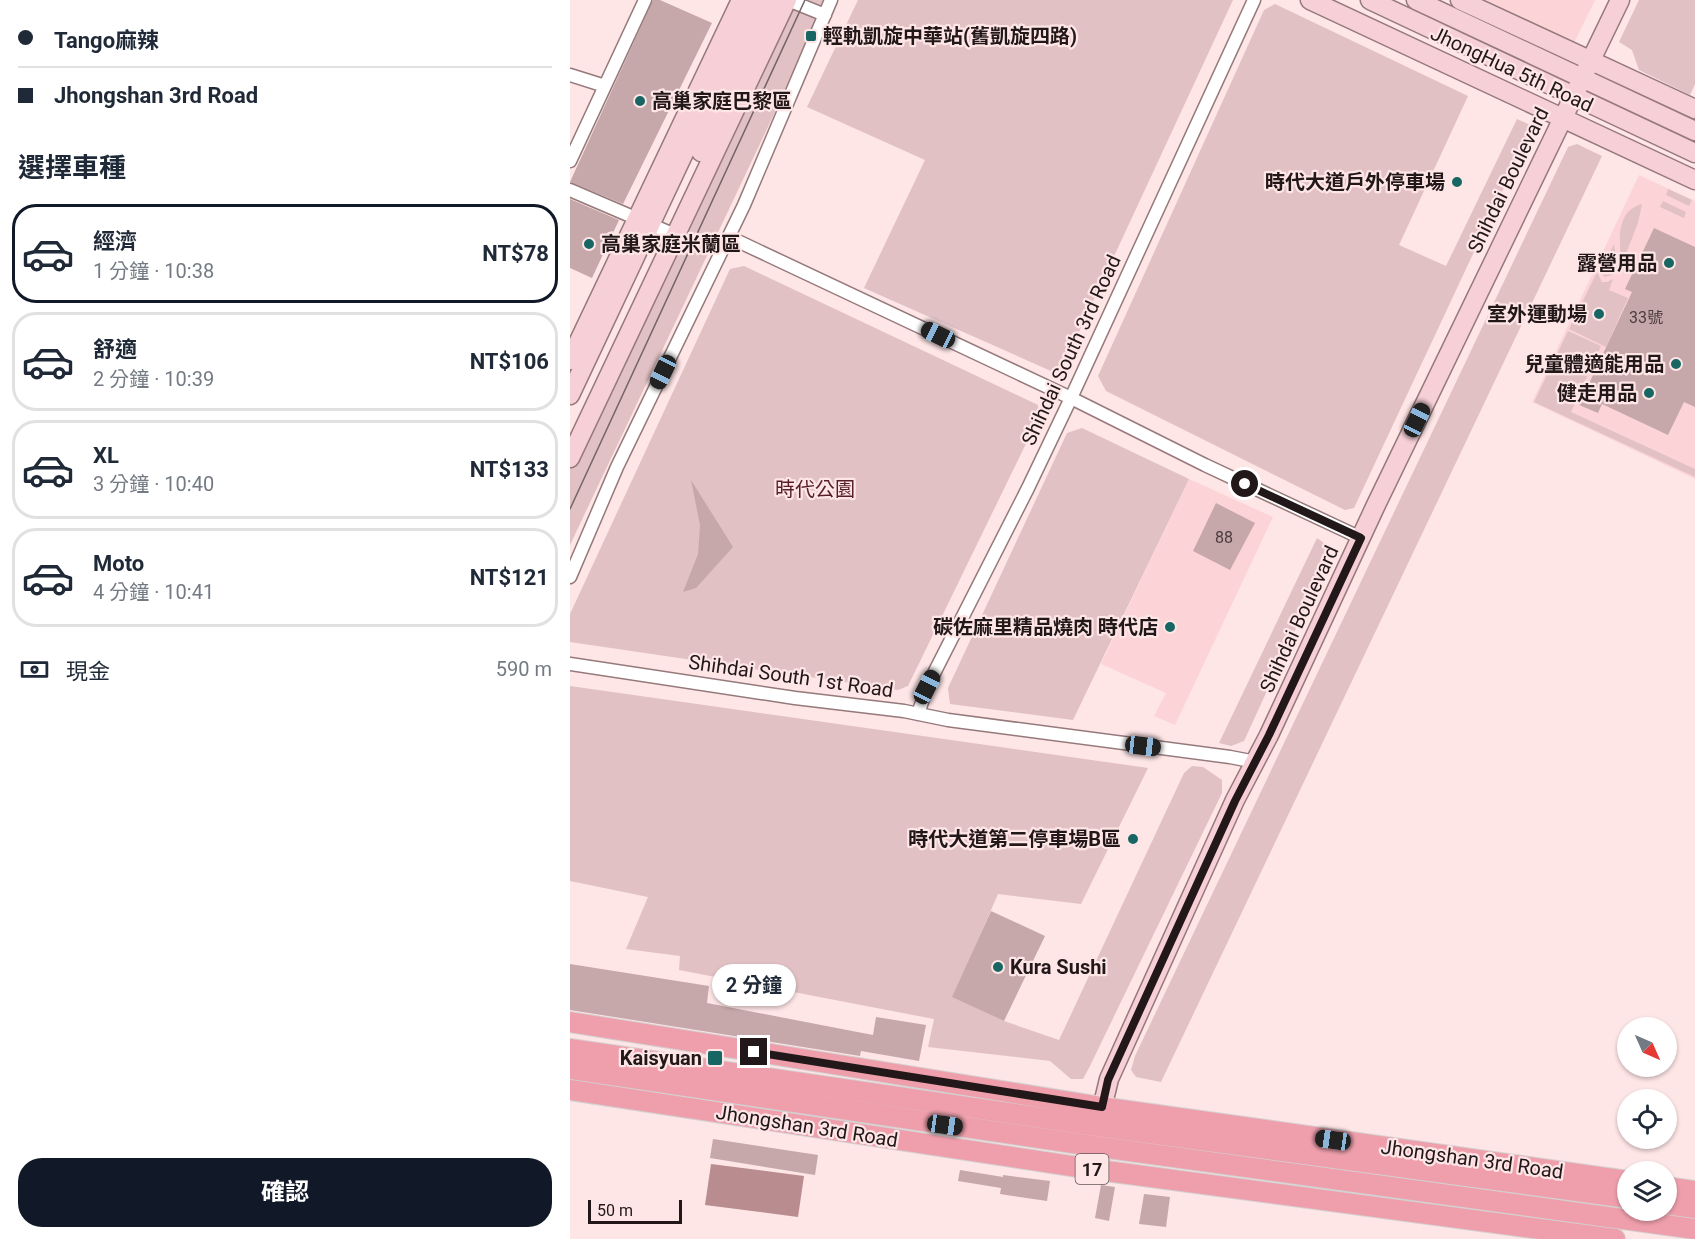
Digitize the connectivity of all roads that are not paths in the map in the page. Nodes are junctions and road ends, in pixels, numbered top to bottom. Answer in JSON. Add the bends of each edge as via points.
{"nodes":[{"id":1,"x":645,"y":0,"type":"edge"},
{"id":2,"x":741,"y":0,"type":"edge"},
{"id":3,"x":756,"y":0,"type":"edge"},
{"id":4,"x":772,"y":0,"type":"edge"},
{"id":5,"x":787,"y":0,"type":"edge"},
{"id":6,"x":831,"y":0,"type":"edge"},
{"id":7,"x":1254,"y":0,"type":"edge"},
{"id":8,"x":1310,"y":0,"type":"edge"},
{"id":9,"x":1370,"y":0,"type":"edge"},
{"id":10,"x":1416,"y":0,"type":"edge"},
{"id":11,"x":1460,"y":0,"type":"edge"},
{"id":12,"x":1620,"y":0,"type":"edge"},
{"id":13,"x":825,"y":15,"type":"junction"},
{"id":14,"x":1590,"y":61,"type":"junction"},
{"id":15,"x":570,"y":75,"type":"edge"},
{"id":16,"x":1582,"y":78,"type":"junction"},
{"id":17,"x":605,"y":86,"type":"junction"},
{"id":18,"x":1573,"y":96,"type":"junction"},
{"id":19,"x":1695,"y":109,"type":"edge"},
{"id":20,"x":1563,"y":117,"type":"junction"},
{"id":21,"x":1695,"y":131,"type":"edge"},
{"id":22,"x":1695,"y":153,"type":"edge"},
{"id":23,"x":570,"y":161,"type":"edge"},
{"id":24,"x":1695,"y":180,"type":"edge"},
{"id":25,"x":570,"y":190,"type":"edge"},
{"id":26,"x":657,"y":227,"type":"junction"},
{"id":27,"x":729,"y":237,"type":"junction"},
{"id":28,"x":570,"y":360,"type":"edge"},
{"id":29,"x":570,"y":395,"type":"edge"},
{"id":30,"x":1071,"y":398,"type":"junction"},
{"id":31,"x":570,"y":431,"type":"edge"},
{"id":32,"x":570,"y":458,"type":"edge"},
{"id":33,"x":1361,"y":538,"type":"junction"},
{"id":34,"x":570,"y":577,"type":"edge"},
{"id":35,"x":570,"y":664,"type":"edge"},
{"id":36,"x":918,"y":714,"type":"junction"},
{"id":37,"x":1256,"y":762,"type":"junction"},
{"id":38,"x":570,"y":1022,"type":"edge"},
{"id":39,"x":570,"y":1049,"type":"edge"},
{"id":40,"x":570,"y":1069,"type":"edge"},
{"id":41,"x":570,"y":1090,"type":"edge"},
{"id":42,"x":1099,"y":1116,"type":"junction"},
{"id":43,"x":1092,"y":1146,"type":"junction"},
{"id":44,"x":1091,"y":1168,"type":"junction"},
{"id":45,"x":1617,"y":1180,"type":"edge"},
{"id":46,"x":1677,"y":1189,"type":"edge"},
{"id":47,"x":1695,"y":1191,"type":"edge"},
{"id":48,"x":1617,"y":1196,"type":"edge"},
{"id":49,"x":1677,"y":1206,"type":"edge"},
{"id":50,"x":1695,"y":1208,"type":"edge"},
{"id":51,"x":1695,"y":1229,"type":"edge"},
{"id":52,"x":1615,"y":1239,"type":"edge"}],
"edges":[{"from":1,"to":17,"type":"street"},
{"from":2,"to":26,"type":"street"},
{"from":3,"to":26,"type":"street"},
{"from":4,"to":26,"type":"street"},
{"from":5,"to":13,"type":"street"},
{"from":5,"to":26,"type":"street"},
{"from":6,"to":13,"type":"street"},
{"from":7,"to":30,"type":"street","name":"Shihdai South 3rd Road"},
{"from":8,"to":20,"type":"street","name":"JhongHua 5th Road"},
{"from":9,"to":18,"type":"street","name":"JhongHua 5th Road"},
{"from":10,"to":16,"type":"street","name":"JhongHua 5th Road"},
{"from":11,"to":14,"type":"street","name":"JhongHua 5th Road"},
{"from":12,"to":14,"type":"street","name":"Shihdai Boulevard"},
{"from":13,"to":27,"type":"street"},
{"from":14,"to":16,"type":"street","name":"Shihdai Boulevard"},
{"from":14,"to":19,"type":"street","name":"JhongHua 5th Road"},
{"from":15,"to":17,"type":"street"},
{"from":16,"to":18,"type":"street","name":"Shihdai Boulevard"},
{"from":16,"to":21,"type":"street","name":"JhongHua 5th Road"},
{"from":17,"to":23,"type":"street"},
{"from":18,"to":20,"type":"street","name":"Shihdai Boulevard"},
{"from":18,"to":22,"type":"street","name":"JhongHua 5th Road"},
{"from":20,"to":24,"type":"street","name":"JhongHua 5th Road"},
{"from":20,"to":33,"type":"street","name":"Shihdai Boulevard"},
{"from":25,"to":26,"type":"street"},
{"from":26,"to":28,"type":"street"},
{"from":26,"to":29,"type":"street"},
{"from":26,"to":31,"type":"street"},
{"from":26,"to":32,"type":"street"},
{"from":27,"to":30,"type":"street"},
{"from":27,"to":34,"type":"street","via":[[617,467]]},
{"from":30,"to":33,"type":"street"},
{"from":30,"to":36,"type":"street","name":"Shihdai South 3rd Road","via":[[927,687]]},
{"from":33,"to":37,"type":"street","name":"Shihdai Boulevard"},
{"from":35,"to":36,"type":"street","name":"Shihdai South 1st Road"},
{"from":36,"to":37,"type":"street","name":"Shihdai South 1st Road"},
{"from":37,"to":42,"type":"street","name":"Shihdai Boulevard","via":[[1108,1080]]},
{"from":38,"to":42,"type":"main road","name":"Jhongshan 3rd Road","number":"17"},
{"from":39,"to":42,"type":"main road","name":"Jhongshan 3rd Road","number":"17","via":[[815,1085]]},
{"from":40,"to":43,"type":"main road","name":"Jhongshan 3rd Road","number":"17"},
{"from":41,"to":44,"type":"main road","name":"Jhongshan 3rd Road","number":"17"},
{"from":42,"to":43,"type":"street","name":"Shihdai Boulevard"},
{"from":42,"to":45,"type":"main road","name":"Jhongshan 3rd Road","number":"17"},
{"from":42,"to":48,"type":"main road","name":"Jhongshan 3rd Road","number":"17"},
{"from":43,"to":44,"type":"street","name":"Shihdai Boulevard"},
{"from":43,"to":51,"type":"main road","name":"Jhongshan 3rd Road","number":"17"},
{"from":44,"to":52,"type":"main road","name":"Jhongshan 3rd Road","number":"17"},
{"from":46,"to":47,"type":"main road"},
{"from":49,"to":50,"type":"main road"}]}
